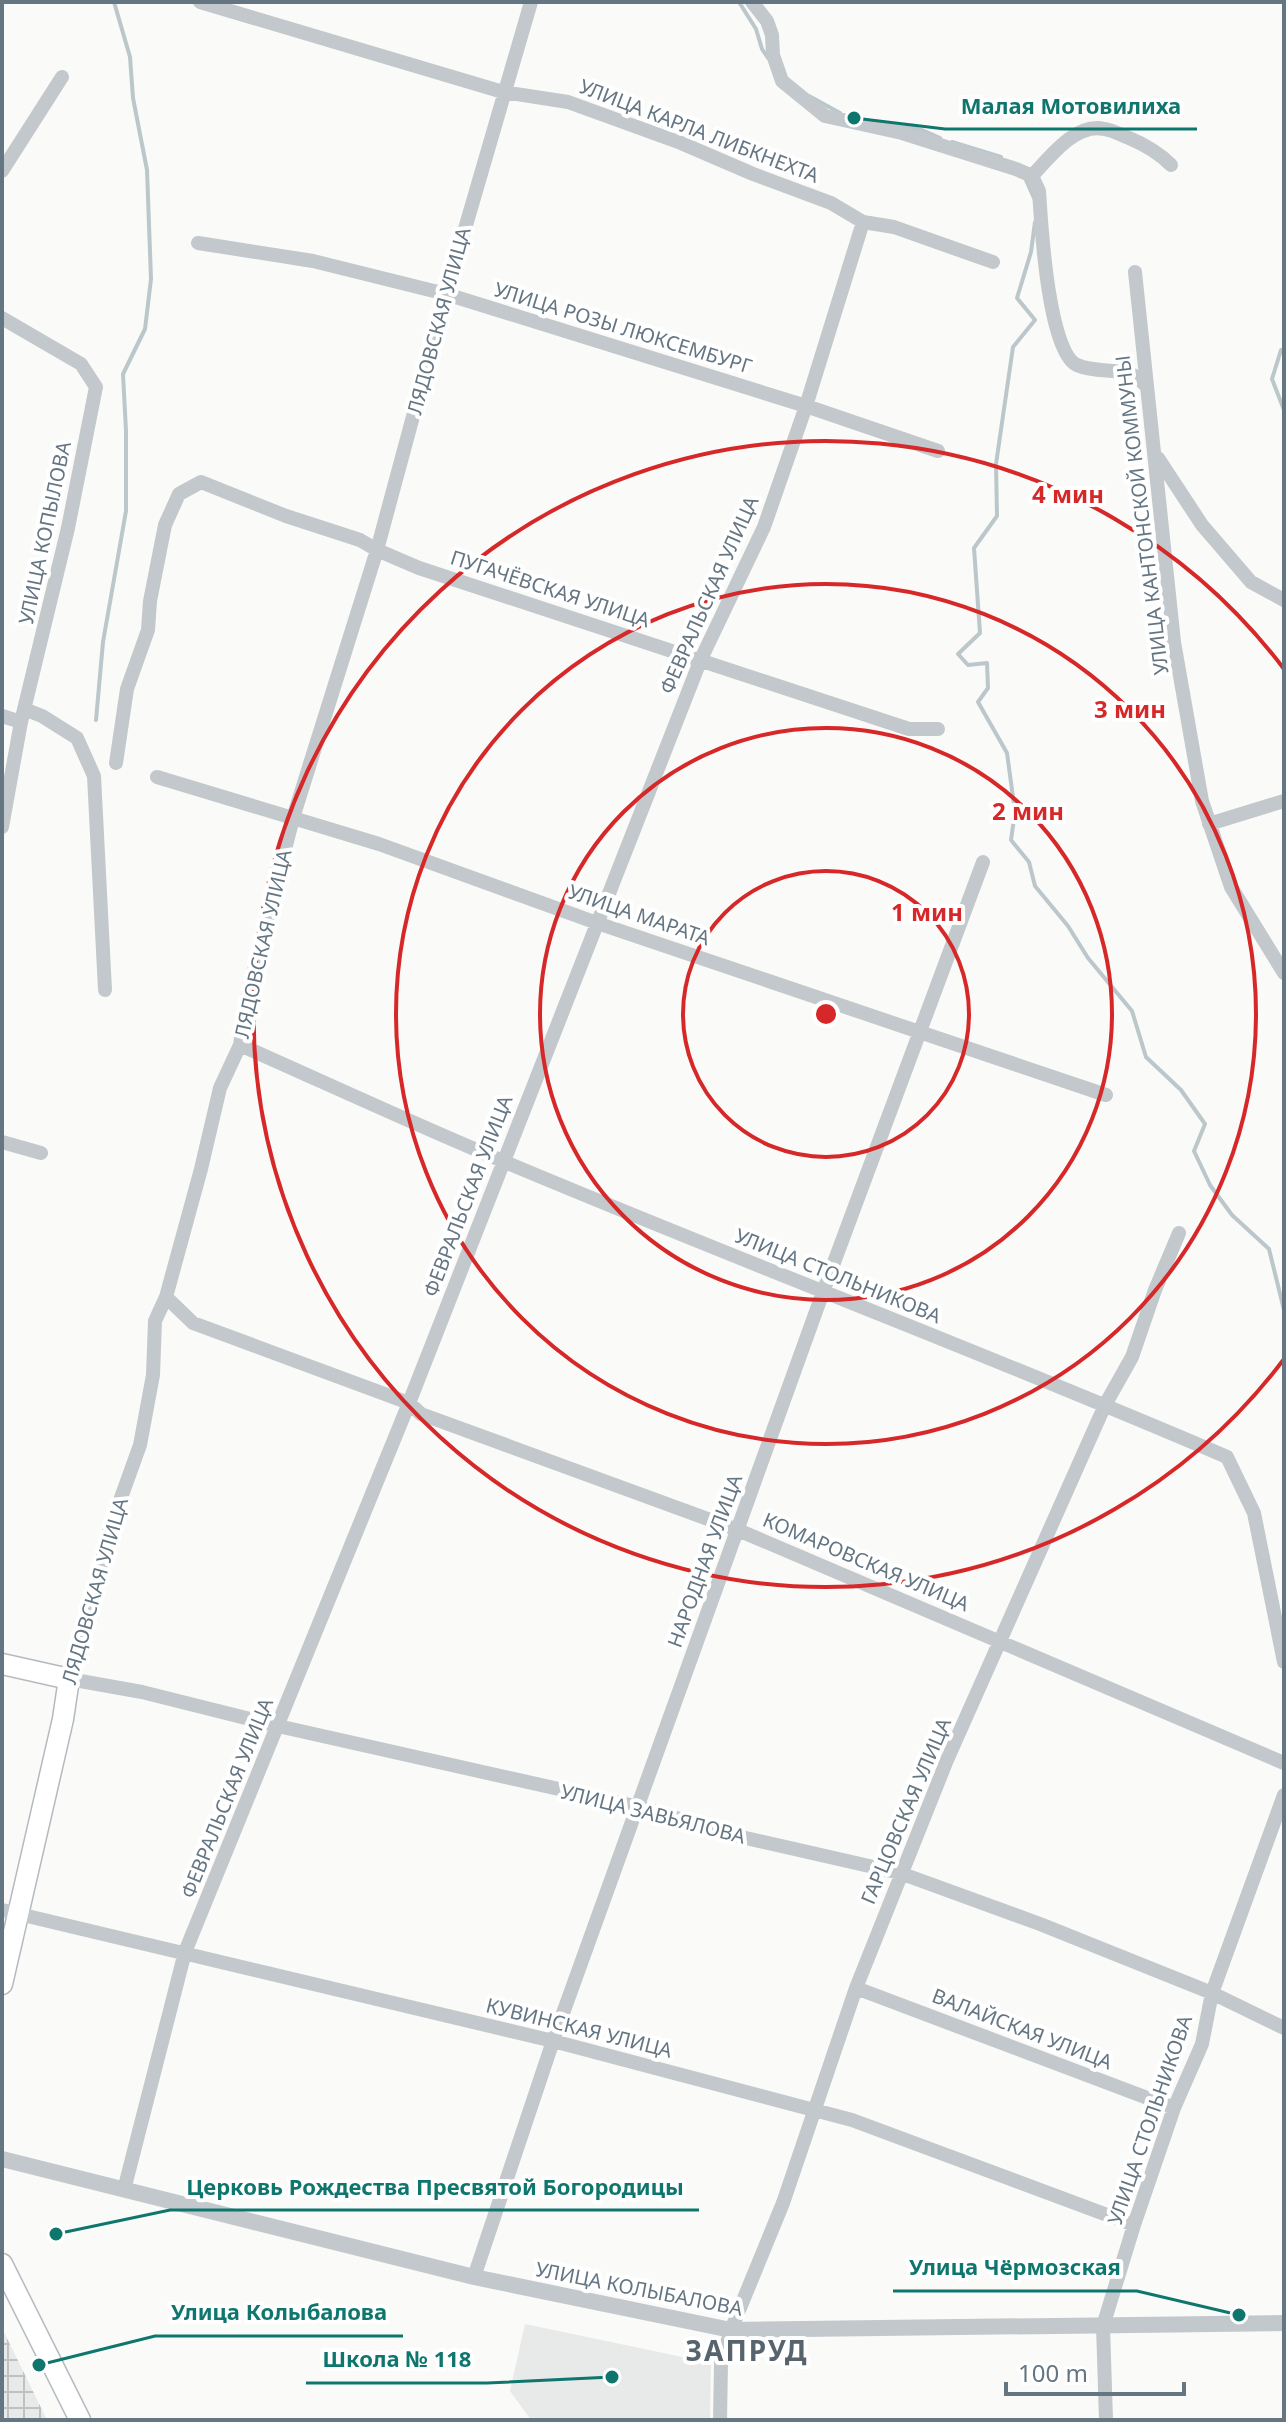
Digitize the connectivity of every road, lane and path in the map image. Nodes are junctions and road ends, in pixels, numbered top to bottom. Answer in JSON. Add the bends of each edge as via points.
{"nodes":[{"id":1,"x":200,"y":2,"type":"edge"},
{"id":2,"x":531,"y":2,"type":"edge"},
{"id":3,"x":752,"y":2,"type":"edge"},
{"id":4,"x":62,"y":77,"type":"dead end"},
{"id":5,"x":503,"y":92,"type":"junction"},
{"id":6,"x":1171,"y":165,"type":"dead end"},
{"id":7,"x":2,"y":171,"type":"edge"},
{"id":8,"x":1032,"y":176,"type":"junction"},
{"id":9,"x":863,"y":222,"type":"junction"},
{"id":10,"x":198,"y":243,"type":"dead end"},
{"id":11,"x":993,"y":262,"type":"dead end"},
{"id":12,"x":1135,"y":272,"type":"dead end"},
{"id":13,"x":446,"y":294,"type":"junction"},
{"id":14,"x":2,"y":318,"type":"edge"},
{"id":15,"x":1147,"y":387,"type":"junction"},
{"id":16,"x":806,"y":406,"type":"junction"},
{"id":17,"x":938,"y":451,"type":"dead end"},
{"id":18,"x":1156,"y":454,"type":"junction"},
{"id":19,"x":377,"y":550,"type":"junction"},
{"id":20,"x":1284,"y":600,"type":"edge"},
{"id":21,"x":701,"y":659,"type":"junction"},
{"id":22,"x":2,"y":716,"type":"edge"},
{"id":23,"x":23,"y":716,"type":"junction"},
{"id":24,"x":938,"y":729,"type":"dead end"},
{"id":25,"x":116,"y":763,"type":"dead end"},
{"id":26,"x":157,"y":777,"type":"dead end"},
{"id":27,"x":1284,"y":801,"type":"edge"},
{"id":28,"x":293,"y":818,"type":"junction"},
{"id":29,"x":1209,"y":824,"type":"junction"},
{"id":30,"x":2,"y":827,"type":"edge"},
{"id":31,"x":983,"y":862,"type":"dead end"},
{"id":32,"x":597,"y":923,"type":"junction"},
{"id":33,"x":1284,"y":973,"type":"edge"},
{"id":34,"x":105,"y":990,"type":"dead end"},
{"id":35,"x":919,"y":1031,"type":"junction"},
{"id":36,"x":240,"y":1045,"type":"junction"},
{"id":37,"x":1106,"y":1095,"type":"dead end"},
{"id":38,"x":2,"y":1142,"type":"edge"},
{"id":39,"x":41,"y":1153,"type":"dead end"},
{"id":40,"x":502,"y":1161,"type":"junction"},
{"id":41,"x":1179,"y":1233,"type":"dead end"},
{"id":42,"x":823,"y":1292,"type":"junction"},
{"id":43,"x":166,"y":1297,"type":"junction"},
{"id":44,"x":409,"y":1403,"type":"junction"},
{"id":45,"x":1105,"y":1405,"type":"junction"},
{"id":46,"x":738,"y":1530,"type":"junction"},
{"id":47,"x":1002,"y":1641,"type":"junction"},
{"id":48,"x":1284,"y":1662,"type":"edge"},
{"id":49,"x":2,"y":1664,"type":"edge"},
{"id":50,"x":69,"y":1679,"type":"junction"},
{"id":51,"x":278,"y":1726,"type":"junction"},
{"id":52,"x":1284,"y":1763,"type":"edge"},
{"id":53,"x":1284,"y":1795,"type":"edge"},
{"id":54,"x":639,"y":1807,"type":"junction"},
{"id":55,"x":900,"y":1873,"type":"junction"},
{"id":56,"x":10,"y":1912,"type":"edge"},
{"id":57,"x":185,"y":1952,"type":"junction"},
{"id":58,"x":2,"y":1984,"type":"edge"},
{"id":59,"x":856,"y":1988,"type":"junction"},
{"id":60,"x":1212,"y":1993,"type":"junction"},
{"id":61,"x":1284,"y":2028,"type":"edge"},
{"id":62,"x":553,"y":2041,"type":"junction"},
{"id":63,"x":1174,"y":2108,"type":"junction"},
{"id":64,"x":814,"y":2110,"type":"junction"},
{"id":65,"x":2,"y":2159,"type":"edge"},
{"id":66,"x":124,"y":2190,"type":"junction"},
{"id":67,"x":1134,"y":2225,"type":"junction"},
{"id":68,"x":2,"y":2264,"type":"edge"},
{"id":69,"x":474,"y":2277,"type":"junction"},
{"id":70,"x":1284,"y":2323,"type":"edge"},
{"id":71,"x":1103,"y":2326,"type":"junction"},
{"id":72,"x":731,"y":2330,"type":"junction"},
{"id":73,"x":80,"y":2420,"type":"edge"},
{"id":74,"x":720,"y":2420,"type":"edge"},
{"id":75,"x":1106,"y":2420,"type":"edge"}],
"edges":[{"from":1,"to":5,"type":"street","name":"УЛИЦА КАРЛА ЛИБКНЕХТА"},
{"from":2,"to":5,"type":"street","name":"ЛЯДОВСКАЯ УЛИЦА"},
{"from":3,"to":8,"type":"street","via":[[767,21],[782,81],[825,116],[902,133]]},
{"from":4,"to":7,"type":"street"},
{"from":5,"to":9,"type":"street","name":"УЛИЦА КАРЛА ЛИБКНЕХТА","via":[[568,102],[831,203]]},
{"from":5,"to":13,"type":"street","name":"ЛЯДОВСКАЯ УЛИЦА"},
{"from":6,"to":8,"type":"street","via":[[1159,152],[1102,127],[1080,132]]},
{"from":8,"to":15,"type":"street","via":[[1039,191],[1048,296],[1070,360],[1132,374]]},
{"from":9,"to":11,"type":"street","name":"УЛИЦА КАРЛА ЛИБКНЕХТА","via":[[894,227]]},
{"from":9,"to":16,"type":"street","name":"ФЕВРАЛЬСКАЯ УЛИЦА"},
{"from":10,"to":13,"type":"street","name":"УЛИЦА РОЗЫ ЛЮКСЕМБУРГ","via":[[313,261]]},
{"from":12,"to":15,"type":"street","name":"УЛИЦА КАНТОНСКОЙ КОММУНЫ"},
{"from":13,"to":16,"type":"street","name":"УЛИЦА РОЗЫ ЛЮКСЕМБУРГ"},
{"from":13,"to":19,"type":"street","name":"ЛЯДОВСКАЯ УЛИЦА"},
{"from":14,"to":23,"type":"street","name":"УЛИЦА КОПЫЛОВА","via":[[81,364],[96,387]]},
{"from":15,"to":18,"type":"street","name":"УЛИЦА КАНТОНСКОЙ КОММУНЫ"},
{"from":16,"to":17,"type":"street","name":"УЛИЦА РОЗЫ ЛЮКСЕМБУРГ"},
{"from":16,"to":21,"type":"street","name":"ФЕВРАЛЬСКАЯ УЛИЦА","via":[[764,527]]},
{"from":18,"to":20,"type":"street","via":[[1202,525],[1251,582]]},
{"from":18,"to":29,"type":"street","name":"УЛИЦА КАНТОНСКОЙ КОММУНЫ","via":[[1174,642]]},
{"from":19,"to":21,"type":"street","name":"ПУГАЧЁВСКАЯ УЛИЦА"},
{"from":19,"to":25,"type":"street","name":"ПУГАЧЁВСКАЯ УЛИЦА","via":[[201,482],[179,494],[165,525],[148,630],[127,689]]},
{"from":19,"to":28,"type":"street","name":"ЛЯДОВСКАЯ УЛИЦА"},
{"from":21,"to":24,"type":"street","name":"ПУГАЧЁВСКАЯ УЛИЦА","via":[[909,729]]},
{"from":21,"to":32,"type":"street","name":"ФЕВРАЛЬСКАЯ УЛИЦА"},
{"from":22,"to":23,"type":"street"},
{"from":23,"to":30,"type":"street","name":"УЛИЦА КОПЫЛОВА"},
{"from":23,"to":34,"type":"street","via":[[42,716],[77,738],[94,776]]},
{"from":26,"to":28,"type":"street","name":"УЛИЦА МАРАТА"},
{"from":27,"to":29,"type":"street"},
{"from":28,"to":32,"type":"street","name":"УЛИЦА МАРАТА"},
{"from":28,"to":36,"type":"street","name":"ЛЯДОВСКАЯ УЛИЦА"},
{"from":29,"to":33,"type":"street","name":"УЛИЦА КАНТОНСКОЙ КОММУНЫ","via":[[1231,887]]},
{"from":31,"to":35,"type":"street","name":"НАРОДНАЯ УЛИЦА"},
{"from":32,"to":35,"type":"street","name":"УЛИЦА МАРАТА"},
{"from":32,"to":40,"type":"street","name":"ФЕВРАЛЬСКАЯ УЛИЦА"},
{"from":35,"to":37,"type":"street","name":"УЛИЦА МАРАТА"},
{"from":35,"to":42,"type":"street","name":"НАРОДНАЯ УЛИЦА"},
{"from":36,"to":40,"type":"street","name":"УЛИЦА СТОЛЬНИКОВА"},
{"from":36,"to":43,"type":"street","name":"ЛЯДОВСКАЯ УЛИЦА","via":[[220,1088]]},
{"from":38,"to":39,"type":"street"},
{"from":40,"to":42,"type":"street","name":"УЛИЦА СТОЛЬНИКОВА"},
{"from":40,"to":44,"type":"street","name":"ФЕВРАЛЬСКАЯ УЛИЦА"},
{"from":41,"to":45,"type":"street","name":"ГАРЦОВСКАЯ УЛИЦА","via":[[1132,1357]]},
{"from":42,"to":45,"type":"street","name":"УЛИЦА СТОЛЬНИКОВА"},
{"from":42,"to":46,"type":"street","name":"НАРОДНАЯ УЛИЦА"},
{"from":43,"to":44,"type":"street","name":"КОМАРОВСКАЯ УЛИЦА","via":[[193,1323]]},
{"from":43,"to":50,"type":"street","name":"ЛЯДОВСКАЯ УЛИЦА","via":[[155,1321],[153,1375],[140,1445],[108,1534]]},
{"from":44,"to":46,"type":"street","name":"КОМАРОВСКАЯ УЛИЦА","via":[[421,1414]]},
{"from":44,"to":51,"type":"street","name":"ФЕВРАЛЬСКАЯ УЛИЦА"},
{"from":45,"to":47,"type":"street","name":"ГАРЦОВСКАЯ УЛИЦА"},
{"from":45,"to":48,"type":"street","name":"УЛИЦА СТОЛЬНИКОВА","via":[[1227,1457],[1254,1513]]},
{"from":46,"to":47,"type":"street","name":"КОМАРОВСКАЯ УЛИЦА"},
{"from":46,"to":54,"type":"street","name":"НАРОДНАЯ УЛИЦА"},
{"from":47,"to":52,"type":"street","name":"КОМАРОВСКАЯ УЛИЦА"},
{"from":47,"to":55,"type":"street","name":"ГАРЦОВСКАЯ УЛИЦА"},
{"from":49,"to":50,"type":"main road","name":"УЛИЦА ЗАВЬЯЛОВА"},
{"from":50,"to":51,"type":"street","name":"УЛИЦА ЗАВЬЯЛОВА"},
{"from":50,"to":56,"type":"main road","name":"ЛЯДОВСКАЯ УЛИЦА","via":[[63,1719]]},
{"from":51,"to":54,"type":"street","name":"УЛИЦА ЗАВЬЯЛОВА"},
{"from":51,"to":57,"type":"street","name":"ФЕВРАЛЬСКАЯ УЛИЦА"},
{"from":53,"to":60,"type":"street","name":"УЛИЦА СТОЛЬНИКОВА"},
{"from":54,"to":55,"type":"street","name":"УЛИЦА ЗАВЬЯЛОВА","via":[[737,1836]]},
{"from":54,"to":62,"type":"street","name":"НАРОДНАЯ УЛИЦА"},
{"from":55,"to":59,"type":"street","name":"ГАРЦОВСКАЯ УЛИЦА"},
{"from":55,"to":60,"type":"street","name":"УЛИЦА ЗАВЬЯЛОВА"},
{"from":56,"to":57,"type":"street","name":"КУВИНСКАЯ УЛИЦА"},
{"from":56,"to":58,"type":"main road","name":"ЛЯДОВСКАЯ УЛИЦА"},
{"from":57,"to":62,"type":"street","name":"КУВИНСКАЯ УЛИЦА"},
{"from":57,"to":66,"type":"street","name":"ФЕВРАЛЬСКАЯ УЛИЦА"},
{"from":59,"to":63,"type":"street","name":"ВАЛАЙСКАЯ УЛИЦА"},
{"from":59,"to":64,"type":"street","name":"ГАРЦОВСКАЯ УЛИЦА"},
{"from":60,"to":61,"type":"street","name":"УЛИЦА ЗАВЬЯЛОВА"},
{"from":60,"to":63,"type":"street","name":"УЛИЦА СТОЛЬНИКОВА","via":[[1202,2044]]},
{"from":62,"to":64,"type":"street","name":"КУВИНСКАЯ УЛИЦА"},
{"from":62,"to":69,"type":"street","name":"НАРОДНАЯ УЛИЦА"},
{"from":63,"to":67,"type":"street","name":"УЛИЦА СТОЛЬНИКОВА"},
{"from":64,"to":67,"type":"street","name":"КУВИНСКАЯ УЛИЦА"},
{"from":64,"to":72,"type":"street","name":"ГАРЦОВСКАЯ УЛИЦА"},
{"from":65,"to":66,"type":"street","name":"УЛИЦА КОЛЫБАЛОВА"},
{"from":66,"to":69,"type":"street","name":"УЛИЦА КОЛЫБАЛОВА"},
{"from":67,"to":71,"type":"street","name":"УЛИЦА СТОЛЬНИКОВА"},
{"from":68,"to":73,"type":"main road"},
{"from":69,"to":72,"type":"street","name":"УЛИЦА КОЛЫБАЛОВА"},
{"from":70,"to":71,"type":"street","name":"УЛИЦА КОЛЫБАЛОВА"},
{"from":71,"to":72,"type":"street","name":"УЛИЦА КОЛЫБАЛОВА"},
{"from":71,"to":75,"type":"street","name":"УЛИЦА СТОЛЬНИКОВА"},
{"from":72,"to":74,"type":"street","name":"ГАРЦОВСКАЯ УЛИЦА","via":[[721,2363]]}]}
